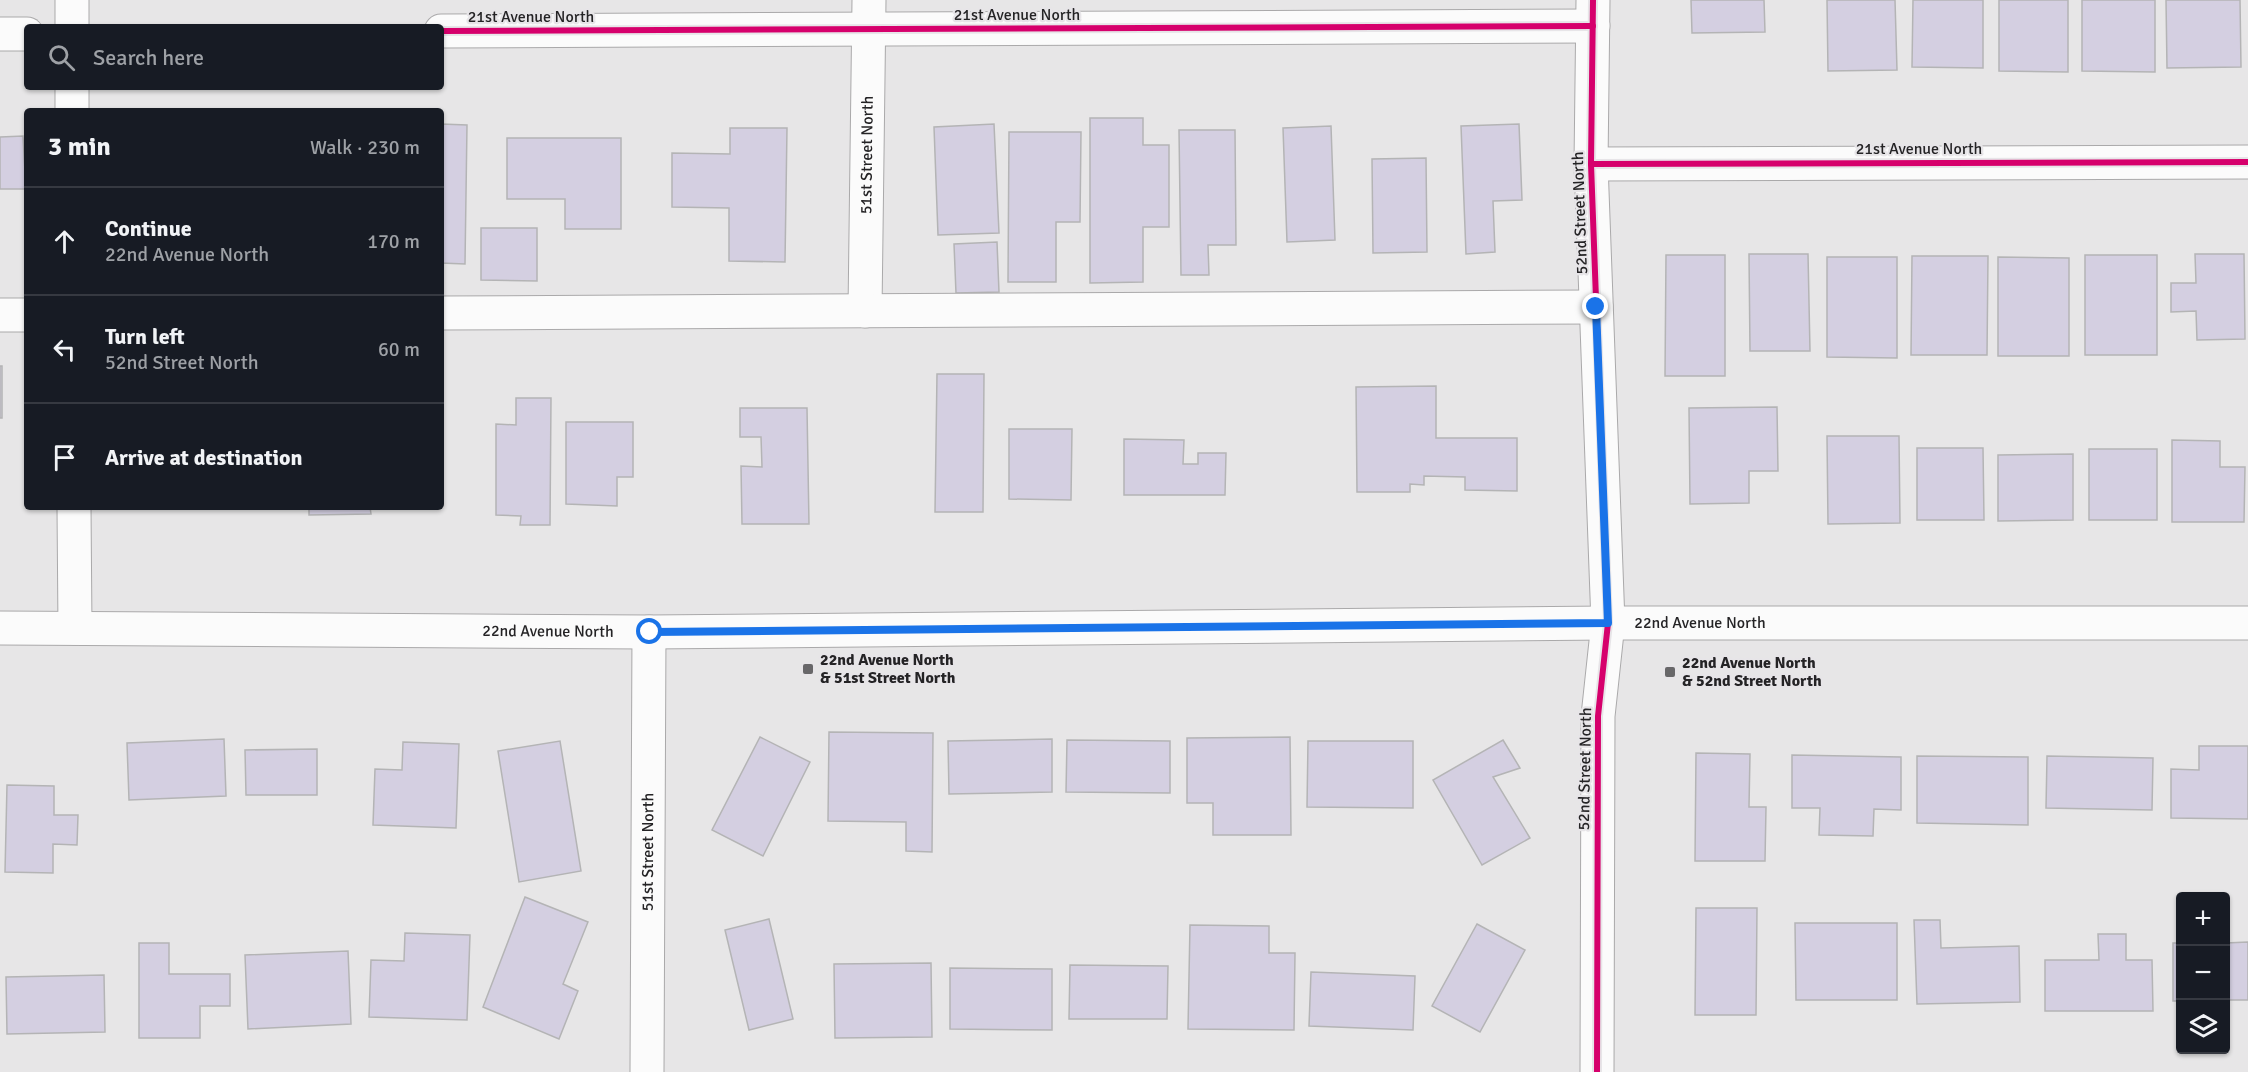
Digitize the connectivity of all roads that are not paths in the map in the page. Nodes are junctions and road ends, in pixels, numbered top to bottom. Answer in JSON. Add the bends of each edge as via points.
{"nodes":[{"id":1,"x":72,"y":0,"type":"edge"},
{"id":2,"x":1593,"y":13,"type":"edge"},
{"id":3,"x":868,"y":14,"type":"edge"},
{"id":4,"x":72,"y":24,"type":"edge"},
{"id":5,"x":444,"y":31,"type":"edge"},
{"id":6,"x":0,"y":34,"type":"edge"},
{"id":7,"x":24,"y":34,"type":"edge"},
{"id":8,"x":72,"y":90,"type":"edge"},
{"id":9,"x":72,"y":108,"type":"edge"},
{"id":10,"x":2248,"y":162,"type":"edge"},
{"id":11,"x":1591,"y":164,"type":"junction"},
{"id":12,"x":1596,"y":307,"type":"junction"},
{"id":13,"x":865,"y":311,"type":"junction"},
{"id":14,"x":444,"y":313,"type":"edge"},
{"id":15,"x":0,"y":315,"type":"edge"},
{"id":16,"x":24,"y":315,"type":"edge"},
{"id":17,"x":74,"y":510,"type":"edge"},
{"id":18,"x":1608,"y":623,"type":"junction"},
{"id":19,"x":2248,"y":623,"type":"edge"},
{"id":20,"x":0,"y":628,"type":"edge"},
{"id":21,"x":75,"y":628,"type":"junction"},
{"id":22,"x":650,"y":632,"type":"junction"},
{"id":23,"x":646,"y":1072,"type":"edge"},
{"id":24,"x":1597,"y":1072,"type":"edge"}],
"edges":[{"from":1,"to":4,"type":"street"},
{"from":2,"to":3,"type":"street","name":"21st Avenue North"},
{"from":2,"to":11,"type":"street","name":"52nd Street North"},
{"from":3,"to":5,"type":"street","name":"21st Avenue North"},
{"from":3,"to":13,"type":"street","name":"51st Street North"},
{"from":6,"to":7,"type":"street"},
{"from":8,"to":9,"type":"street"},
{"from":10,"to":11,"type":"street","name":"21st Avenue North"},
{"from":11,"to":12,"type":"street","name":"52nd Street North"},
{"from":12,"to":13,"type":"street"},
{"from":12,"to":18,"type":"street","name":"52nd Street North"},
{"from":13,"to":14,"type":"street"},
{"from":15,"to":16,"type":"street"},
{"from":17,"to":21,"type":"street"},
{"from":18,"to":19,"type":"street","name":"22nd Avenue North"},
{"from":18,"to":22,"type":"street","name":"22nd Avenue North"},
{"from":18,"to":24,"type":"street","name":"52nd Street North","via":[[1598,716]]},
{"from":20,"to":21,"type":"street","name":"22nd Avenue North"},
{"from":21,"to":22,"type":"street","name":"22nd Avenue North"},
{"from":22,"to":23,"type":"street","name":"51st Street North"}]}
